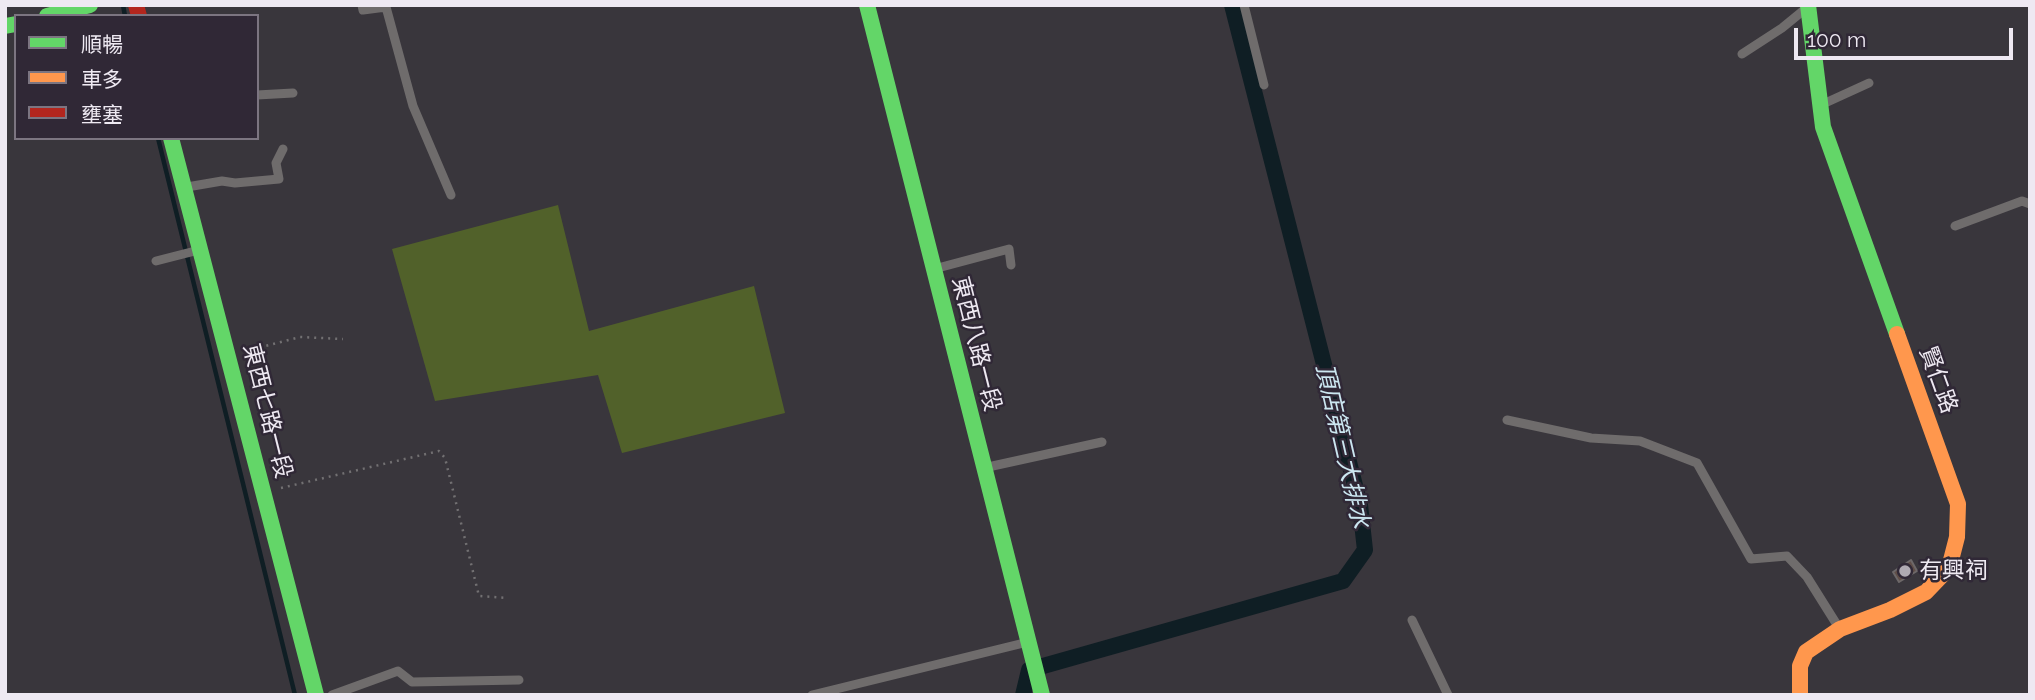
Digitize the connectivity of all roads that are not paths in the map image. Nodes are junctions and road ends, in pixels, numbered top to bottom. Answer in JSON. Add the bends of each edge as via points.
{"nodes":[{"id":1,"x":90,"y":5,"type":"edge"},
{"id":2,"x":362,"y":5,"type":"edge"},
{"id":3,"x":867,"y":5,"type":"edge"},
{"id":4,"x":1244,"y":5,"type":"edge"},
{"id":5,"x":1808,"y":6,"type":"edge"},
{"id":6,"x":55,"y":14,"type":"edge"},
{"id":7,"x":1742,"y":54,"type":"dead end"},
{"id":8,"x":1869,"y":83,"type":"dead end"},
{"id":9,"x":1264,"y":85,"type":"dead end"},
{"id":10,"x":293,"y":93,"type":"dead end"},
{"id":11,"x":259,"y":94,"type":"edge"},
{"id":12,"x":1820,"y":105,"type":"junction"},
{"id":13,"x":172,"y":140,"type":"edge"},
{"id":14,"x":283,"y":149,"type":"dead end"},
{"id":15,"x":184,"y":188,"type":"junction"},
{"id":16,"x":451,"y":195,"type":"dead end"},
{"id":17,"x":2030,"y":204,"type":"edge"},
{"id":18,"x":1955,"y":226,"type":"dead end"},
{"id":19,"x":201,"y":250,"type":"junction"},
{"id":20,"x":156,"y":261,"type":"dead end"},
{"id":21,"x":1011,"y":265,"type":"dead end"},
{"id":22,"x":934,"y":269,"type":"junction"},
{"id":23,"x":1507,"y":420,"type":"dead end"},
{"id":24,"x":1102,"y":442,"type":"dead end"},
{"id":25,"x":984,"y":468,"type":"junction"},
{"id":26,"x":1412,"y":620,"type":"dead end"},
{"id":27,"x":1840,"y":629,"type":"junction"},
{"id":28,"x":1028,"y":642,"type":"junction"},
{"id":29,"x":519,"y":680,"type":"dead end"},
{"id":30,"x":316,"y":695,"type":"edge"},
{"id":31,"x":332,"y":695,"type":"edge"},
{"id":32,"x":812,"y":695,"type":"edge"},
{"id":33,"x":1042,"y":695,"type":"edge"},
{"id":34,"x":1448,"y":695,"type":"edge"},
{"id":35,"x":1800,"y":695,"type":"edge"}],
"edges":[{"from":1,"to":6,"type":"street"},
{"from":2,"to":16,"type":"lane","via":[[363,10],[386,6],[413,106]]},
{"from":3,"to":22,"type":"street","name":"東西八路一段"},
{"from":4,"to":9,"type":"lane"},
{"from":5,"to":7,"type":"lane"},
{"from":5,"to":12,"type":"street","name":"賢仁路"},
{"from":8,"to":12,"type":"lane"},
{"from":10,"to":11,"type":"lane"},
{"from":12,"to":27,"type":"street","name":"賢仁路","via":[[1823,127],[1958,505],[1957,537],[1949,568],[1926,592]]},
{"from":13,"to":15,"type":"street","name":"東西七路一段"},
{"from":14,"to":15,"type":"lane","via":[[276,163],[279,179]]},
{"from":15,"to":19,"type":"street","name":"東西七路一段"},
{"from":17,"to":18,"type":"lane","via":[[2022,201]]},
{"from":19,"to":20,"type":"lane"},
{"from":19,"to":30,"type":"street","name":"東西七路一段"},
{"from":21,"to":22,"type":"lane","via":[[1009,249]]},
{"from":22,"to":25,"type":"street","name":"東西八路一段"},
{"from":23,"to":27,"type":"lane","via":[[1591,438],[1640,440],[1697,463],[1751,559],[1787,556],[1807,577]]},
{"from":24,"to":25,"type":"lane"},
{"from":25,"to":28,"type":"street","name":"東西八路一段"},
{"from":26,"to":34,"type":"lane"},
{"from":27,"to":35,"type":"street","name":"賢仁路","via":[[1806,652],[1800,666]]},
{"from":28,"to":32,"type":"lane"},
{"from":28,"to":33,"type":"street","name":"東西八路一段"},
{"from":29,"to":31,"type":"lane","via":[[412,682],[398,671]]}]}
